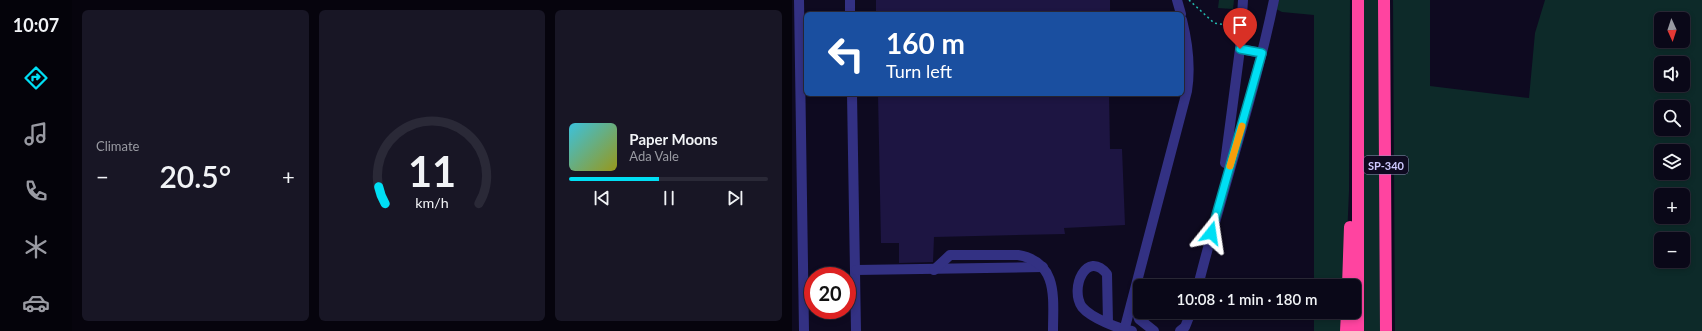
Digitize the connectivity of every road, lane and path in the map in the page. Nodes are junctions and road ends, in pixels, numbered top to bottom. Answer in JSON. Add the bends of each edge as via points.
{"nodes":[{"id":1,"x":799,"y":0,"type":"edge"},
{"id":2,"x":850,"y":0,"type":"edge"},
{"id":3,"x":1177,"y":0,"type":"edge"},
{"id":4,"x":1189,"y":0,"type":"edge"},
{"id":5,"x":1243,"y":0,"type":"edge"},
{"id":6,"x":1274,"y":0,"type":"edge"},
{"id":7,"x":1358,"y":0,"type":"edge"},
{"id":8,"x":1384,"y":0,"type":"edge"},
{"id":9,"x":850,"y":12,"type":"edge"},
{"id":10,"x":1180,"y":12,"type":"edge"},
{"id":11,"x":1241,"y":27,"type":"junction"},
{"id":12,"x":1184,"y":29,"type":"edge"},
{"id":13,"x":1358,"y":40,"type":"junction"},
{"id":14,"x":1240,"y":49,"type":"junction"},
{"id":15,"x":1262,"y":53,"type":"junction"},
{"id":16,"x":852,"y":96,"type":"edge"},
{"id":17,"x":1214,"y":219,"type":"junction"},
{"id":18,"x":856,"y":267,"type":"edge"},
{"id":19,"x":1043,"y":267,"type":"junction"},
{"id":20,"x":856,"y":270,"type":"edge"},
{"id":21,"x":934,"y":270,"type":"junction"},
{"id":22,"x":1138,"y":279,"type":"edge"},
{"id":23,"x":1200,"y":279,"type":"edge"},
{"id":24,"x":1348,"y":279,"type":"edge"},
{"id":25,"x":1133,"y":300,"type":"edge"},
{"id":26,"x":856,"y":319,"type":"edge"},
{"id":27,"x":1139,"y":319,"type":"edge"},
{"id":28,"x":1188,"y":319,"type":"edge"},
{"id":29,"x":1347,"y":319,"type":"edge"},
{"id":30,"x":1108,"y":323,"type":"junction"},
{"id":31,"x":804,"y":331,"type":"edge"},
{"id":32,"x":856,"y":331,"type":"edge"},
{"id":33,"x":1053,"y":331,"type":"edge"},
{"id":34,"x":1127,"y":331,"type":"edge"},
{"id":35,"x":1154,"y":331,"type":"edge"},
{"id":36,"x":1180,"y":331,"type":"edge"},
{"id":37,"x":1346,"y":331,"type":"edge"},
{"id":38,"x":1358,"y":331,"type":"edge"},
{"id":39,"x":1386,"y":331,"type":"edge"}],
"edges":[{"from":1,"to":31,"type":"lane"},
{"from":2,"to":9,"type":"lane"},
{"from":3,"to":10,"type":"lane"},
{"from":4,"to":11,"type":"path","via":[[1214,23]]},
{"from":5,"to":11,"type":"lane"},
{"from":6,"to":15,"type":"lane"},
{"from":7,"to":13,"type":"highway","number":"SP-340"},
{"from":8,"to":39,"type":"highway","number":"SP-340"},
{"from":11,"to":14,"type":"lane"},
{"from":12,"to":22,"type":"lane","via":[[1189,53],[1187,91]]},
{"from":13,"to":24,"type":"highway","via":[[1352,93]]},
{"from":13,"to":38,"type":"highway","number":"SP-340"},
{"from":14,"to":15,"type":"lane"},
{"from":14,"to":17,"type":"lane","via":[[1228,150]]},
{"from":15,"to":17,"type":"lane"},
{"from":16,"to":18,"type":"lane"},
{"from":17,"to":23,"type":"lane"},
{"from":19,"to":21,"type":"lane"},
{"from":19,"to":21,"type":"lane","via":[[1028,257],[1018,255],[950,255]]},
{"from":19,"to":33,"type":"lane","via":[[1051,281]]},
{"from":20,"to":21,"type":"lane"},
{"from":25,"to":34,"type":"lane"},
{"from":26,"to":32,"type":"lane"},
{"from":27,"to":35,"type":"lane"},
{"from":28,"to":36,"type":"lane"},
{"from":29,"to":37,"type":"highway"},
{"from":30,"to":30,"type":"lane","via":[[1107,274],[1097,266],[1088,268],[1082,272],[1078,281],[1079,299],[1082,307],[1090,314]]},
{"from":30,"to":34,"type":"lane"}]}
